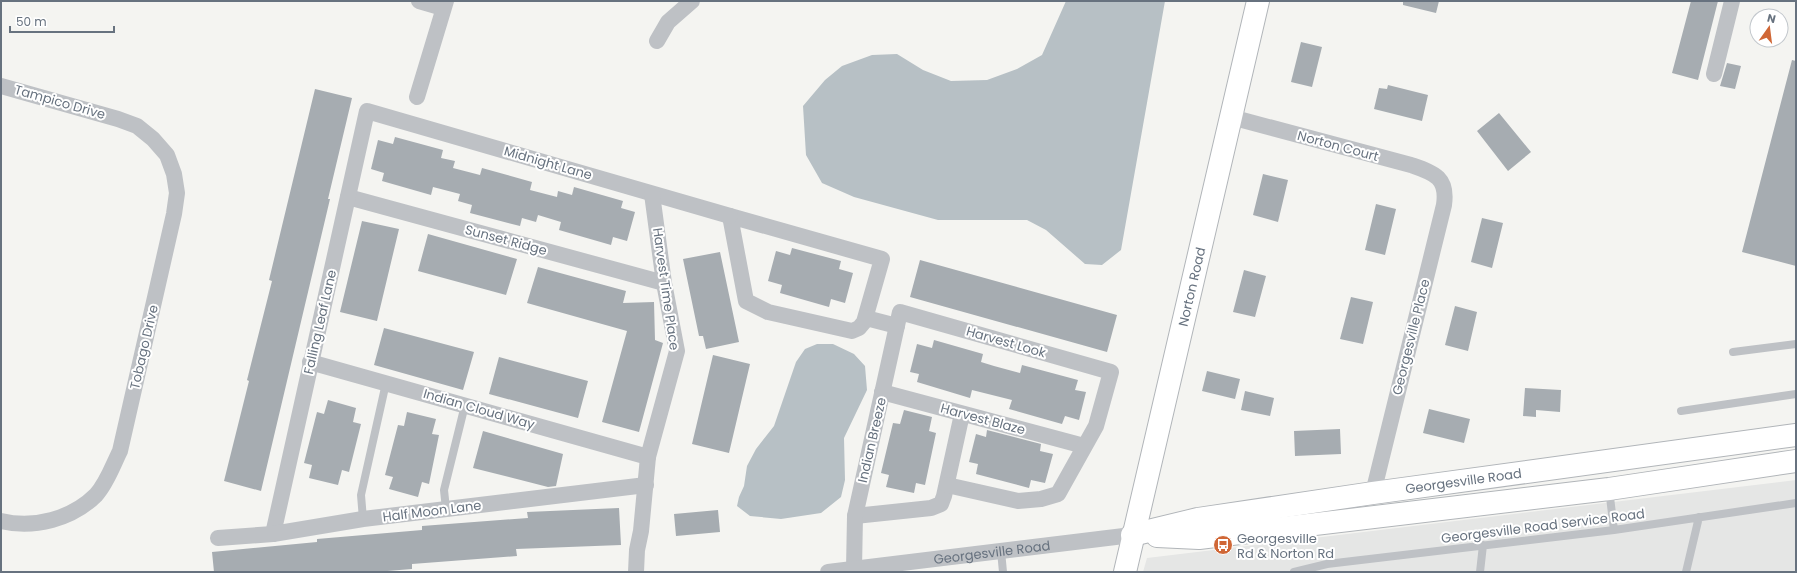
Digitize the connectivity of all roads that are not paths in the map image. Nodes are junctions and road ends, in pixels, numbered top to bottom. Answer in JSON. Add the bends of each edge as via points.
{"nodes":[{"id":1,"x":419,"y":1,"type":"edge"},
{"id":2,"x":692,"y":1,"type":"edge"},
{"id":3,"x":1258,"y":1,"type":"edge"},
{"id":4,"x":1732,"y":1,"type":"edge"},
{"id":5,"x":445,"y":5,"type":"edge"},
{"id":6,"x":657,"y":41,"type":"dead end"},
{"id":7,"x":1714,"y":74,"type":"dead end"},
{"id":8,"x":1,"y":86,"type":"edge"},
{"id":9,"x":417,"y":97,"type":"dead end"},
{"id":10,"x":367,"y":110,"type":"joint"},
{"id":11,"x":1231,"y":117,"type":"junction"},
{"id":12,"x":118,"y":119,"type":"joint"},
{"id":13,"x":1442,"y":182,"type":"joint"},
{"id":14,"x":652,"y":194,"type":"junction"},
{"id":15,"x":348,"y":197,"type":"junction"},
{"id":16,"x":730,"y":216,"type":"junction"},
{"id":17,"x":664,"y":283,"type":"junction"},
{"id":18,"x":866,"y":318,"type":"junction"},
{"id":19,"x":899,"y":319,"type":"junction"},
{"id":20,"x":1796,"y":344,"type":"edge"},
{"id":21,"x":1733,"y":352,"type":"dead end"},
{"id":22,"x":310,"y":362,"type":"junction"},
{"id":23,"x":386,"y":383,"type":"junction"},
{"id":24,"x":882,"y":392,"type":"junction"},
{"id":25,"x":1796,"y":394,"type":"edge"},
{"id":26,"x":465,"y":405,"type":"junction"},
{"id":27,"x":1681,"y":411,"type":"dead end"},
{"id":28,"x":962,"y":414,"type":"junction"},
{"id":29,"x":1796,"y":435,"type":"edge"},
{"id":30,"x":1084,"y":446,"type":"junction"},
{"id":31,"x":648,"y":457,"type":"junction"},
{"id":32,"x":1796,"y":461,"type":"edge"},
{"id":33,"x":646,"y":485,"type":"junction"},
{"id":34,"x":947,"y":485,"type":"junction"},
{"id":35,"x":1609,"y":489,"type":"junction"},
{"id":36,"x":1373,"y":493,"type":"junction"},
{"id":37,"x":1796,"y":503,"type":"edge"},
{"id":38,"x":446,"y":509,"type":"junction"},
{"id":39,"x":855,"y":516,"type":"junction"},
{"id":40,"x":1699,"y":517,"type":"junction"},
{"id":41,"x":363,"y":519,"type":"junction"},
{"id":42,"x":1,"y":521,"type":"edge"},
{"id":43,"x":1614,"y":530,"type":"junction"},
{"id":44,"x":273,"y":534,"type":"junction"},
{"id":45,"x":1132,"y":535,"type":"junction"},
{"id":46,"x":218,"y":538,"type":"dead end"},
{"id":47,"x":1483,"y":545,"type":"junction"},
{"id":48,"x":1001,"y":551,"type":"junction"},
{"id":49,"x":907,"y":567,"type":"edge"},
{"id":50,"x":854,"y":569,"type":"junction"},
{"id":51,"x":636,"y":572,"type":"edge"},
{"id":52,"x":828,"y":572,"type":"edge"},
{"id":53,"x":1003,"y":572,"type":"edge"},
{"id":54,"x":1125,"y":572,"type":"edge"},
{"id":55,"x":1294,"y":572,"type":"edge"},
{"id":56,"x":1480,"y":572,"type":"edge"},
{"id":57,"x":1686,"y":572,"type":"edge"}],
"edges":[{"from":1,"to":5,"type":"street"},
{"from":2,"to":6,"type":"street","via":[[668,22]]},
{"from":3,"to":11,"type":"main road","name":"Norton Road"},
{"from":4,"to":7,"type":"street"},
{"from":5,"to":9,"type":"street"},
{"from":8,"to":12,"type":"street","name":"Tampico Drive"},
{"from":10,"to":14,"type":"street","name":"Midnight Lane"},
{"from":10,"to":15,"type":"street","name":"Falling Leaf Lane"},
{"from":11,"to":13,"type":"street","name":"Norton Court","via":[[1411,165],[1436,175]]},
{"from":11,"to":45,"type":"main road","name":"Norton Road"},
{"from":12,"to":42,"type":"street","name":"Tobago Drive","via":[[137,126],[153,139],[166,155],[174,174],[177,193],[120,451],[96,495],[76,510],[54,521]]},
{"from":13,"to":36,"type":"street","name":"Georgesville Place","via":[[1446,193],[1444,205]]},
{"from":14,"to":16,"type":"street","name":"Midnight Lane"},
{"from":14,"to":17,"type":"street","name":"Harvest Time Place"},
{"from":15,"to":17,"type":"street","name":"Sunset Ridge"},
{"from":15,"to":22,"type":"street","name":"Falling Leaf Lane"},
{"from":16,"to":18,"type":"street","via":[[746,301],[768,312],[852,331],[859,328]]},
{"from":16,"to":18,"type":"street","name":"Midnight Lane","via":[[882,259]]},
{"from":17,"to":31,"type":"street","name":"Harvest Time Place","via":[[677,351]]},
{"from":18,"to":19,"type":"street"},
{"from":19,"to":24,"type":"street","name":"Indian Breeze"},
{"from":19,"to":30,"type":"street","name":"Harvest Look","via":[[1111,372],[1096,426]]},
{"from":20,"to":21,"type":"lane"},
{"from":22,"to":23,"type":"street","name":"Indian Cloud Way"},
{"from":22,"to":44,"type":"street","name":"Falling Leaf Lane"},
{"from":23,"to":26,"type":"street","name":"Indian Cloud Way"},
{"from":23,"to":41,"type":"lane","via":[[361,495]]},
{"from":24,"to":28,"type":"street","name":"Harvest Blaze"},
{"from":24,"to":39,"type":"street","name":"Indian Breeze"},
{"from":25,"to":27,"type":"lane"},
{"from":26,"to":31,"type":"street","name":"Indian Cloud Way"},
{"from":26,"to":38,"type":"lane","via":[[444,490]]},
{"from":28,"to":30,"type":"street","name":"Harvest Blaze"},
{"from":28,"to":34,"type":"street"},
{"from":29,"to":36,"type":"main road","name":"Georgesville Road"},
{"from":30,"to":34,"type":"street","via":[[1058,494],[1018,501]]},
{"from":31,"to":33,"type":"street","name":"Harvest Time Place"},
{"from":32,"to":35,"type":"main road","name":"Georgesville Road"},
{"from":33,"to":38,"type":"street","name":"Half Moon Lane"},
{"from":33,"to":51,"type":"street","name":"Harvest Time Place","via":[[636,550]]},
{"from":34,"to":39,"type":"street","via":[[940,504],[931,508]]},
{"from":35,"to":43,"type":"lane"},
{"from":35,"to":45,"type":"main road","name":"Georgesville Road","via":[[1199,538]]},
{"from":36,"to":45,"type":"main road","name":"Georgesville Road","via":[[1198,519]]},
{"from":37,"to":40,"type":"lane","name":"Georgesville Road Service Road"},
{"from":38,"to":41,"type":"street","name":"Half Moon Lane"},
{"from":39,"to":50,"type":"street","name":"Indian Breeze"},
{"from":40,"to":43,"type":"lane","name":"Georgesville Road Service Road"},
{"from":40,"to":57,"type":"lane"},
{"from":41,"to":44,"type":"street","name":"Half Moon Lane"},
{"from":43,"to":47,"type":"lane","name":"Georgesville Road Service Road"},
{"from":44,"to":46,"type":"street","name":"Half Moon Lane"},
{"from":45,"to":48,"type":"street","name":"Georgesville Road"},
{"from":45,"to":54,"type":"main road","name":"Norton Road"},
{"from":47,"to":55,"type":"lane","name":"Georgesville Road Service Road","via":[[1326,564]]},
{"from":47,"to":56,"type":"lane"},
{"from":48,"to":49,"type":"street","name":"Georgesville Road"},
{"from":48,"to":53,"type":"lane"},
{"from":49,"to":50,"type":"street","name":"Georgesville Road"},
{"from":50,"to":52,"type":"street","name":"Georgesville Road"}]}
